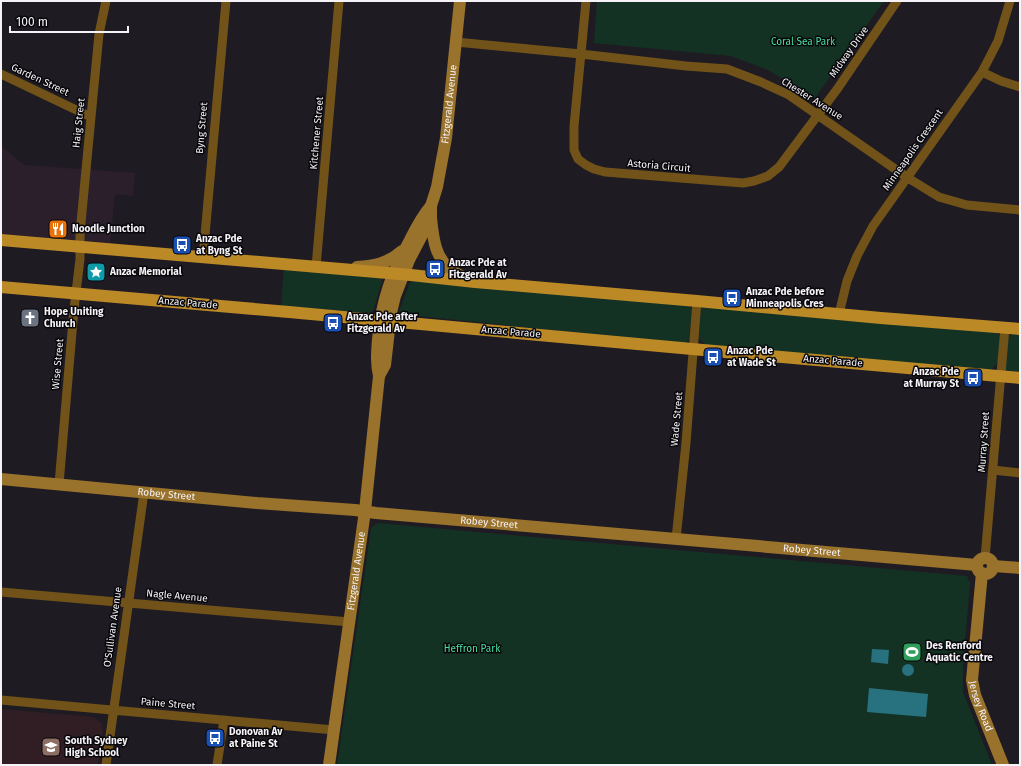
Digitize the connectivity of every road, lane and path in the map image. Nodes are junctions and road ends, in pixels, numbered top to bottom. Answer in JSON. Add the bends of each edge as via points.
{"nodes":[{"id":1,"x":106,"y":1,"type":"edge"},
{"id":2,"x":226,"y":1,"type":"edge"},
{"id":3,"x":338,"y":1,"type":"edge"},
{"id":4,"x":460,"y":1,"type":"edge"},
{"id":5,"x":586,"y":1,"type":"edge"},
{"id":6,"x":897,"y":1,"type":"edge"},
{"id":7,"x":1010,"y":1,"type":"edge"},
{"id":8,"x":456,"y":42,"type":"junction"},
{"id":9,"x":581,"y":54,"type":"junction"},
{"id":10,"x":982,"y":72,"type":"junction"},
{"id":11,"x":1,"y":74,"type":"edge"},
{"id":12,"x":1020,"y":87,"type":"edge"},
{"id":13,"x":818,"y":114,"type":"junction"},
{"id":14,"x":91,"y":117,"type":"junction"},
{"id":15,"x":908,"y":178,"type":"junction"},
{"id":16,"x":431,"y":206,"type":"junction"},
{"id":17,"x":1020,"y":210,"type":"edge"},
{"id":18,"x":431,"y":218,"type":"junction"},
{"id":19,"x":1,"y":240,"type":"edge"},
{"id":20,"x":80,"y":247,"type":"junction"},
{"id":21,"x":405,"y":248,"type":"junction"},
{"id":22,"x":202,"y":257,"type":"junction"},
{"id":23,"x":322,"y":268,"type":"junction"},
{"id":24,"x":398,"y":274,"type":"junction"},
{"id":25,"x":475,"y":282,"type":"junction"},
{"id":26,"x":1,"y":288,"type":"edge"},
{"id":27,"x":76,"y":294,"type":"junction"},
{"id":28,"x":697,"y":301,"type":"junction"},
{"id":29,"x":839,"y":314,"type":"junction"},
{"id":30,"x":385,"y":321,"type":"junction"},
{"id":31,"x":1005,"y":327,"type":"junction"},
{"id":32,"x":1020,"y":329,"type":"edge"},
{"id":33,"x":693,"y":349,"type":"junction"},
{"id":34,"x":1000,"y":376,"type":"junction"},
{"id":35,"x":1020,"y":378,"type":"edge"},
{"id":36,"x":993,"y":470,"type":"junction"},
{"id":37,"x":1020,"y":473,"type":"edge"},
{"id":38,"x":1,"y":479,"type":"edge"},
{"id":39,"x":59,"y":484,"type":"junction"},
{"id":40,"x":144,"y":492,"type":"junction"},
{"id":41,"x":365,"y":511,"type":"junction"},
{"id":42,"x":676,"y":539,"type":"junction"},
{"id":43,"x":984,"y":565,"type":"junction"},
{"id":44,"x":1020,"y":568,"type":"edge"},
{"id":45,"x":1,"y":592,"type":"edge"},
{"id":46,"x":128,"y":603,"type":"junction"},
{"id":47,"x":350,"y":622,"type":"junction"},
{"id":48,"x":1,"y":700,"type":"edge"},
{"id":49,"x":113,"y":710,"type":"junction"},
{"id":50,"x":224,"y":720,"type":"junction"},
{"id":51,"x":334,"y":730,"type":"junction"},
{"id":52,"x":106,"y":765,"type":"edge"},
{"id":53,"x":218,"y":765,"type":"edge"},
{"id":54,"x":329,"y":765,"type":"edge"},
{"id":55,"x":1003,"y":765,"type":"edge"}],
"edges":[{"from":1,"to":14,"type":"street","name":"Haig Street","via":[[99,34]]},
{"from":2,"to":22,"type":"street","name":"Byng Street"},
{"from":3,"to":23,"type":"street","name":"Kitchener Street"},
{"from":4,"to":8,"type":"street","name":"Fitzgerald Avenue"},
{"from":5,"to":9,"type":"street","name":"Astoria Circuit"},
{"from":6,"to":13,"type":"street","name":"Midway Drive"},
{"from":7,"to":10,"type":"street","name":"Minneapolis Crescent","via":[[998,41]]},
{"from":8,"to":9,"type":"street","name":"Chester Avenue"},
{"from":8,"to":16,"type":"street","name":"Fitzgerald Avenue","via":[[442,165]]},
{"from":9,"to":13,"type":"street","name":"Chester Avenue","via":[[727,69],[789,95]]},
{"from":9,"to":13,"type":"street","name":"Astoria Circuit","via":[[574,150],[578,159],[586,165],[605,172],[732,183],[754,182],[768,176],[779,167]]},
{"from":10,"to":12,"type":"street"},
{"from":10,"to":15,"type":"street","name":"Minneapolis Crescent"},
{"from":11,"to":14,"type":"street","name":"Garden Street"},
{"from":13,"to":15,"type":"street","name":"Chester Avenue"},
{"from":14,"to":20,"type":"street","name":"Haig Street"},
{"from":15,"to":17,"type":"street","name":"Chester Avenue","via":[[948,200],[968,205]]},
{"from":15,"to":29,"type":"street","name":"Minneapolis Crescent","via":[[873,226],[857,256],[847,281]]},
{"from":16,"to":18,"type":"street","name":"Fitzgerald Avenue"},
{"from":16,"to":21,"type":"street","name":"Fitzgerald Avenue"},
{"from":18,"to":24,"type":"street","name":"Fitzgerald Avenue"},
{"from":18,"to":25,"type":"street","via":[[433,236],[443,262],[454,272]]},
{"from":19,"to":20,"type":"main road"},
{"from":20,"to":22,"type":"main road"},
{"from":20,"to":27,"type":"street","name":"Wise Street"},
{"from":21,"to":23,"type":"street","via":[[390,260],[378,265]]},
{"from":21,"to":24,"type":"street","name":"Fitzgerald Avenue"},
{"from":22,"to":23,"type":"main road"},
{"from":23,"to":24,"type":"main road"},
{"from":24,"to":25,"type":"main road"},
{"from":24,"to":30,"type":"street","name":"Fitzgerald Avenue","via":[[392,308]]},
{"from":25,"to":28,"type":"main road"},
{"from":26,"to":27,"type":"main road","name":"Anzac Parade"},
{"from":27,"to":30,"type":"main road","name":"Anzac Parade"},
{"from":27,"to":39,"type":"street","name":"Wise Street"},
{"from":28,"to":29,"type":"main road"},
{"from":28,"to":33,"type":"street","name":"Wade Street"},
{"from":29,"to":31,"type":"main road"},
{"from":30,"to":33,"type":"main road","name":"Anzac Parade"},
{"from":30,"to":41,"type":"street","name":"Fitzgerald Avenue","via":[[385,365],[379,376]]},
{"from":31,"to":32,"type":"main road"},
{"from":31,"to":34,"type":"street","name":"Murray Street"},
{"from":33,"to":34,"type":"main road","name":"Anzac Parade"},
{"from":33,"to":42,"type":"street","name":"Wade Street"},
{"from":34,"to":35,"type":"main road","name":"Anzac Parade"},
{"from":34,"to":36,"type":"street","name":"Murray Street"},
{"from":36,"to":37,"type":"street"},
{"from":36,"to":43,"type":"street","name":"Murray Street"},
{"from":38,"to":39,"type":"street","name":"Robey Street"},
{"from":39,"to":40,"type":"street","name":"Robey Street"},
{"from":40,"to":41,"type":"street","name":"Robey Street"},
{"from":40,"to":46,"type":"street","name":"O'Sullivan Avenue"},
{"from":41,"to":42,"type":"street","name":"Robey Street"},
{"from":41,"to":47,"type":"street","name":"Fitzgerald Avenue"},
{"from":42,"to":43,"type":"street","name":"Robey Street"},
{"from":43,"to":44,"type":"street","name":"Robey Street"},
{"from":43,"to":55,"type":"street","name":"Jersey Road","via":[[972,680],[975,695]]},
{"from":45,"to":46,"type":"street","name":"Nagle Avenue"},
{"from":46,"to":47,"type":"street","name":"Nagle Avenue"},
{"from":46,"to":49,"type":"street","name":"O'Sullivan Avenue"},
{"from":47,"to":51,"type":"street","name":"Fitzgerald Avenue"},
{"from":48,"to":49,"type":"street","name":"Paine Street"},
{"from":49,"to":50,"type":"street","name":"Paine Street"},
{"from":49,"to":52,"type":"street","name":"O'Sullivan Avenue"},
{"from":50,"to":51,"type":"street","name":"Paine Street"},
{"from":50,"to":53,"type":"street"},
{"from":51,"to":54,"type":"street","name":"Fitzgerald Avenue"}]}
